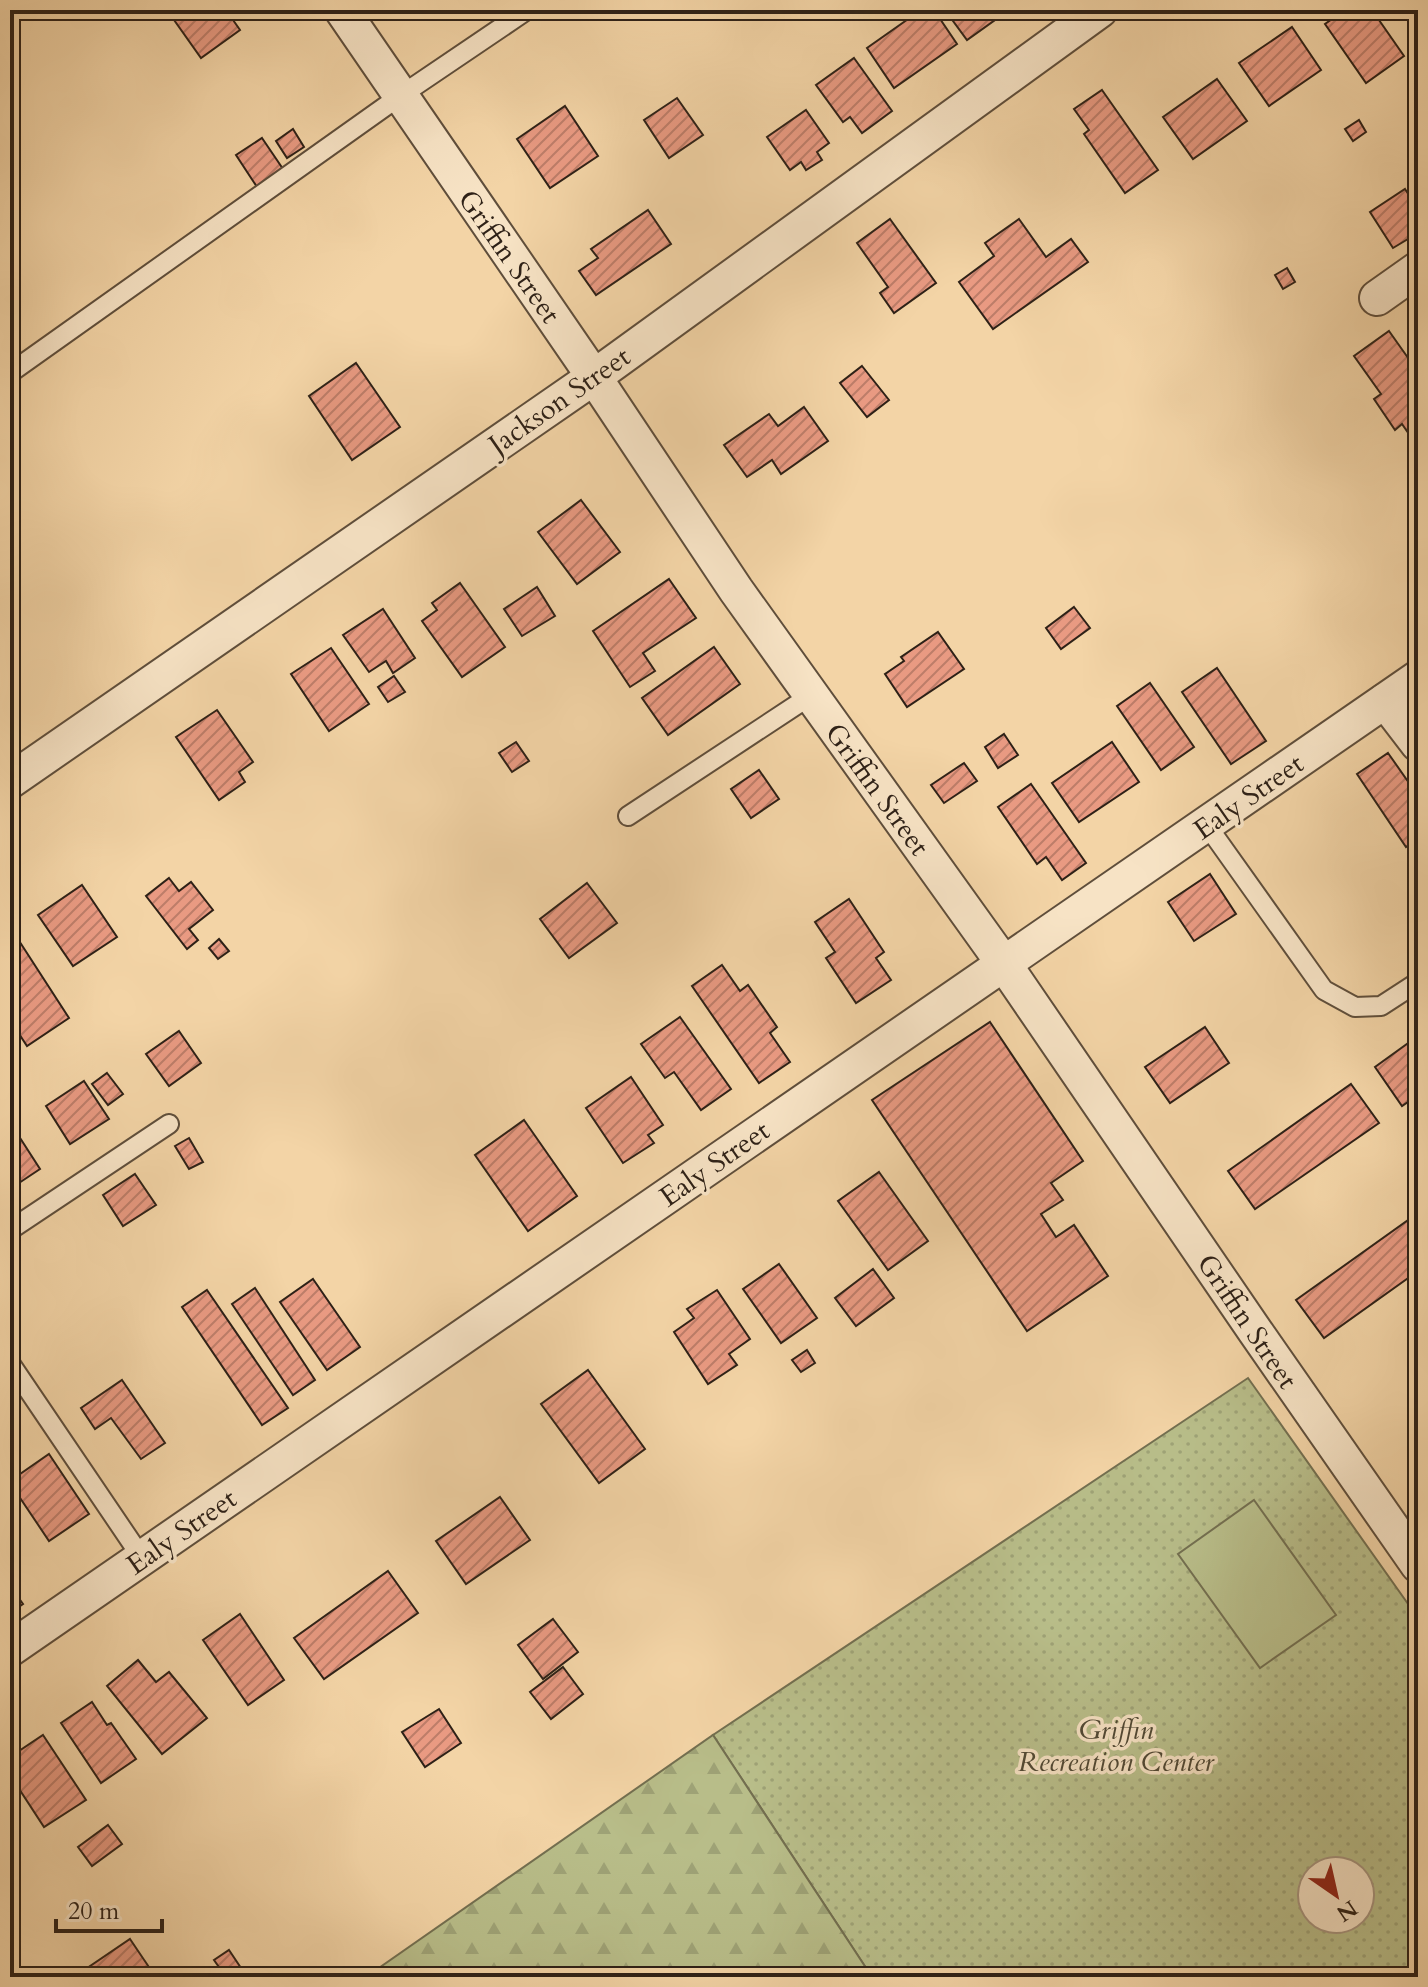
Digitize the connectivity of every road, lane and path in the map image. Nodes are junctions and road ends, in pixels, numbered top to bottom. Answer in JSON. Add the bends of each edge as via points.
{"nodes":[{"id":1,"x":342,"y":10,"type":"edge"},
{"id":2,"x":527,"y":10,"type":"edge"},
{"id":3,"x":1100,"y":10,"type":"edge"},
{"id":4,"x":400,"y":96,"type":"junction"},
{"id":5,"x":1418,"y":269,"type":"edge"},
{"id":6,"x":1377,"y":298,"type":"dead end"},
{"id":7,"x":10,"y":373,"type":"edge"},
{"id":8,"x":594,"y":377,"type":"junction"},
{"id":9,"x":1418,"y":678,"type":"edge"},
{"id":10,"x":810,"y":696,"type":"junction"},
{"id":11,"x":1385,"y":701,"type":"junction"},
{"id":12,"x":1418,"y":744,"type":"edge"},
{"id":13,"x":10,"y":781,"type":"edge"},
{"id":14,"x":628,"y":816,"type":"dead end"},
{"id":15,"x":1206,"y":824,"type":"junction"},
{"id":16,"x":1004,"y":964,"type":"junction"},
{"id":17,"x":1418,"y":982,"type":"edge"},
{"id":18,"x":169,"y":1124,"type":"dead end"},
{"id":19,"x":10,"y":1230,"type":"edge"},
{"id":20,"x":10,"y":1363,"type":"edge"},
{"id":21,"x":142,"y":1558,"type":"junction"},
{"id":22,"x":1418,"y":1565,"type":"edge"},
{"id":23,"x":10,"y":1649,"type":"edge"}],
"edges":[{"from":1,"to":4,"type":"street","name":"Griffin Street"},
{"from":2,"to":4,"type":"lane"},
{"from":3,"to":8,"type":"street","name":"Jackson Street"},
{"from":4,"to":7,"type":"lane"},
{"from":4,"to":8,"type":"street","name":"Griffin Street"},
{"from":5,"to":6,"type":"street"},
{"from":8,"to":10,"type":"street","name":"Griffin Street"},
{"from":8,"to":13,"type":"street","name":"Jackson Street"},
{"from":9,"to":11,"type":"street","name":"Ealy Street"},
{"from":10,"to":14,"type":"lane"},
{"from":10,"to":16,"type":"street","name":"Griffin Street"},
{"from":11,"to":12,"type":"street"},
{"from":11,"to":15,"type":"street","name":"Ealy Street"},
{"from":15,"to":16,"type":"street","name":"Ealy Street"},
{"from":15,"to":17,"type":"lane","via":[[1324,990],[1355,1007],[1381,1006]]},
{"from":16,"to":21,"type":"street","name":"Ealy Street"},
{"from":16,"to":22,"type":"street","name":"Griffin Street"},
{"from":18,"to":19,"type":"lane"},
{"from":20,"to":21,"type":"lane"},
{"from":21,"to":23,"type":"street","name":"Ealy Street"}]}
